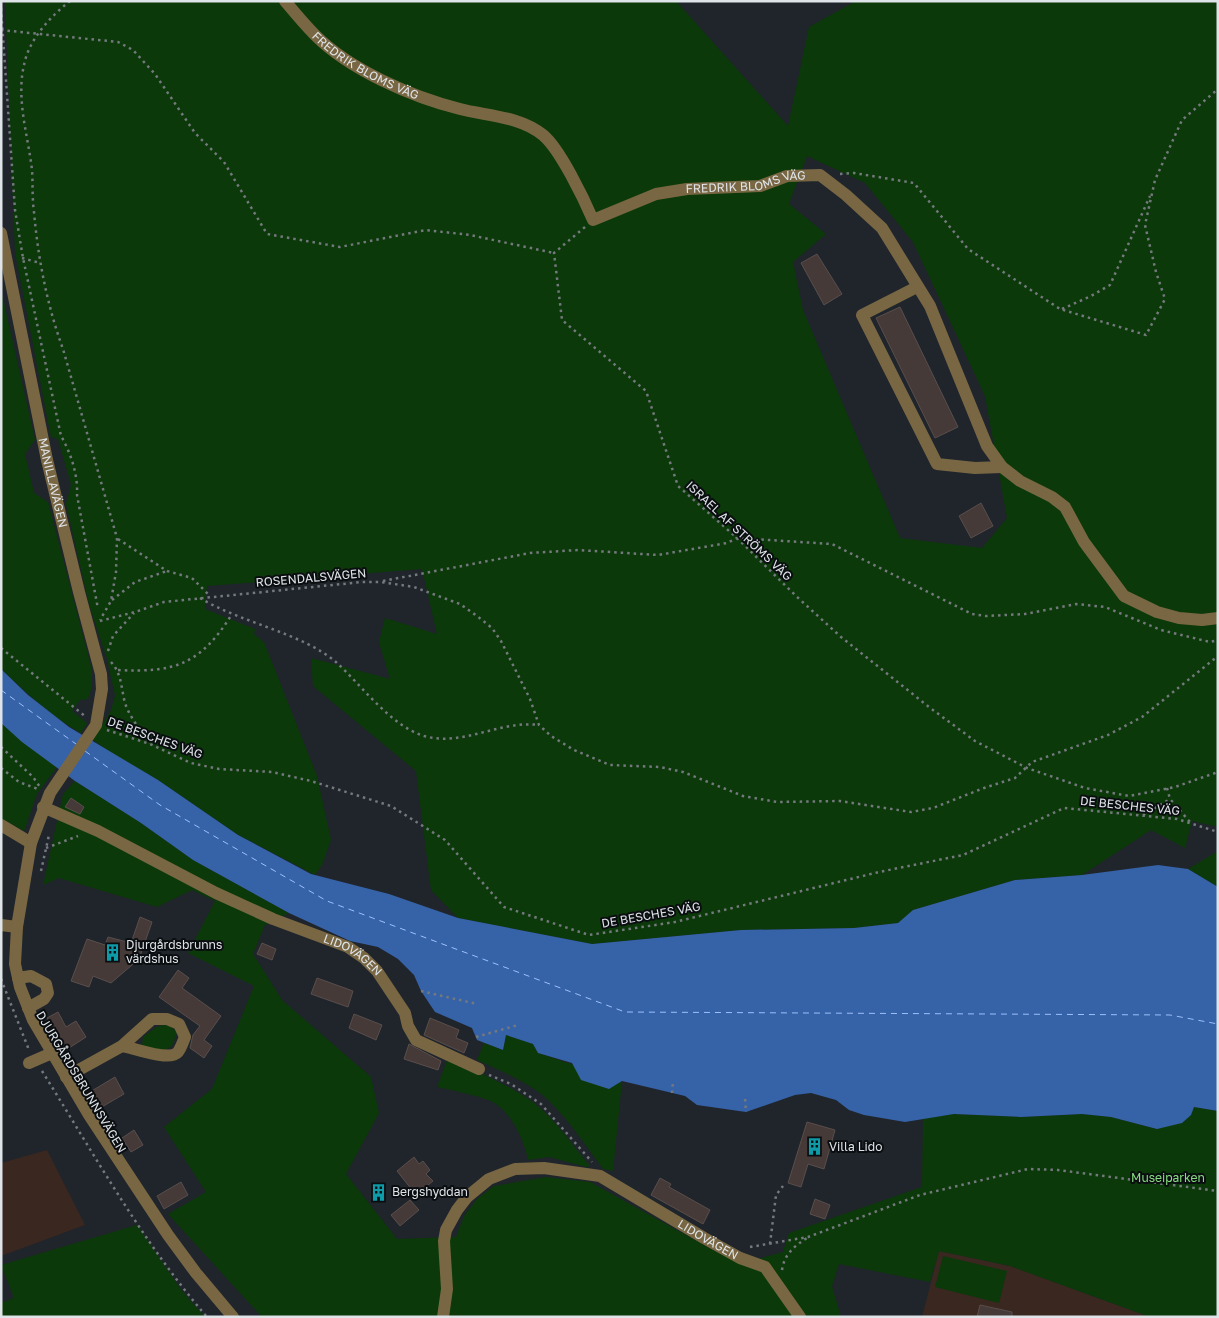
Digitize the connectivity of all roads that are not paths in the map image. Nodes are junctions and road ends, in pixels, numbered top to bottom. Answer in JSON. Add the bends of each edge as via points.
{"nodes":[{"id":1,"x":285,"y":1,"type":"edge"},
{"id":2,"x":1,"y":233,"type":"edge"},
{"id":3,"x":918,"y":287,"type":"junction"},
{"id":4,"x":1002,"y":467,"type":"junction"},
{"id":5,"x":1218,"y":618,"type":"edge"},
{"id":6,"x":94,"y":727,"type":"joint"},
{"id":7,"x":49,"y":809,"type":"junction"},
{"id":8,"x":1,"y":825,"type":"edge"},
{"id":9,"x":31,"y":843,"type":"junction"},
{"id":10,"x":1,"y":925,"type":"edge"},
{"id":11,"x":16,"y":927,"type":"junction"},
{"id":12,"x":18,"y":978,"type":"junction"},
{"id":13,"x":28,"y":1008,"type":"junction"},
{"id":14,"x":122,"y":1046,"type":"dead end"},
{"id":15,"x":52,"y":1053,"type":"junction"},
{"id":16,"x":32,"y":1062,"type":"road end"},
{"id":17,"x":478,"y":1069,"type":"road end"},
{"id":18,"x":66,"y":1077,"type":"junction"},
{"id":19,"x":233,"y":1317,"type":"edge"},
{"id":20,"x":443,"y":1317,"type":"edge"},
{"id":21,"x":800,"y":1317,"type":"edge"}],
"edges":[{"from":1,"to":3,"type":"street","name":"FREDRIK BLOMS VÄG","via":[[316,36],[394,86],[459,109],[523,124],[544,135],[574,180],[594,220],[656,194],[687,189],[760,186],[787,176],[820,175],[882,228]]},
{"from":2,"to":6,"type":"street","name":"MANILLAVÄGEN","via":[[48,460],[101,674],[102,689]]},
{"from":3,"to":4,"type":"street","name":"FREDRIK BLOMS VÄG","via":[[930,306],[987,446]]},
{"from":3,"to":4,"type":"street","via":[[862,315],[937,464]]},
{"from":4,"to":5,"type":"street","name":"FREDRIK BLOMS VÄG","via":[[1065,507],[1084,542],[1124,596],[1157,612],[1179,618]]},
{"from":6,"to":7,"type":"street","name":"DJURGÅRDSBRUNNSVÄGEN","via":[[47,789]]},
{"from":7,"to":9,"type":"street","name":"DJURGÅRDSBRUNNSVÄGEN"},
{"from":7,"to":17,"type":"street","name":"LIDOVÄGEN","via":[[216,893],[348,947],[377,971],[405,1013],[416,1040]]},
{"from":8,"to":9,"type":"street"},
{"from":9,"to":11,"type":"street","name":"DJURGÅRDSBRUNNSVÄGEN"},
{"from":10,"to":11,"type":"street"},
{"from":11,"to":12,"type":"street","name":"DJURGÅRDSBRUNNSVÄGEN","via":[[14,951]]},
{"from":12,"to":13,"type":"street","name":"DJURGÅRDSBRUNNSVÄGEN"},
{"from":12,"to":13,"type":"street","via":[[31,976],[46,984],[48,993],[44,999]]},
{"from":13,"to":15,"type":"street","name":"DJURGÅRDSBRUNNSVÄGEN"},
{"from":14,"to":18,"type":"street"},
{"from":15,"to":16,"type":"street"},
{"from":15,"to":18,"type":"street","name":"DJURGÅRDSBRUNNSVÄGEN"},
{"from":18,"to":19,"type":"street","name":"DJURGÅRDSBRUNNSVÄGEN","via":[[168,1236]]},
{"from":20,"to":21,"type":"street","name":"LIDOVÄGEN","via":[[446,1230],[467,1197],[489,1180],[515,1169],[544,1168],[600,1176],[740,1258],[765,1267]]}]}
